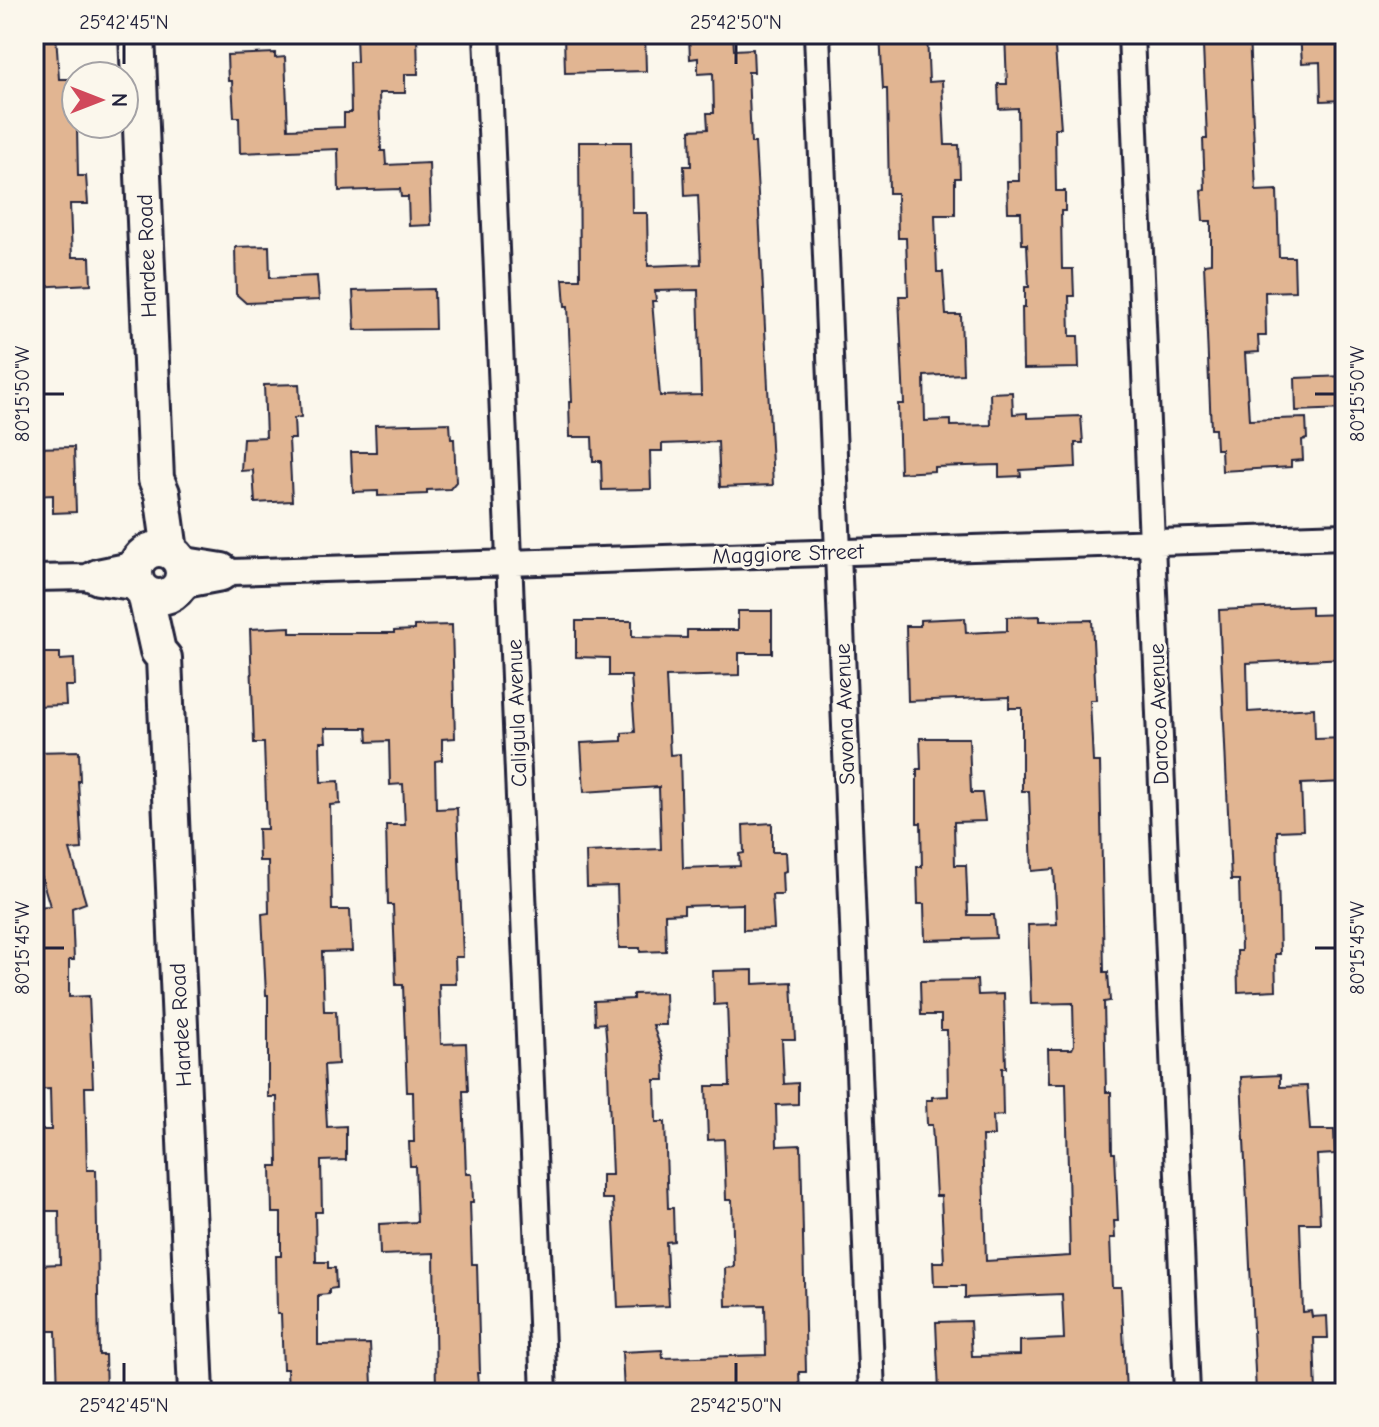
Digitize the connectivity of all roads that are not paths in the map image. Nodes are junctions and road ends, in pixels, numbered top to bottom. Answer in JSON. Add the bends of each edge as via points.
{"nodes":[{"id":1,"x":137,"y":34,"type":"edge"},
{"id":2,"x":487,"y":34,"type":"edge"},
{"id":3,"x":817,"y":34,"type":"edge"},
{"id":4,"x":1131,"y":34,"type":"edge"},
{"id":5,"x":1345,"y":536,"type":"edge"},
{"id":6,"x":1151,"y":544,"type":"junction"},
{"id":7,"x":837,"y":551,"type":"junction"},
{"id":8,"x":510,"y":562,"type":"junction"},
{"id":9,"x":158,"y":574,"type":"junction"},
{"id":10,"x":34,"y":578,"type":"edge"},
{"id":11,"x":196,"y":1393,"type":"edge"},
{"id":12,"x":544,"y":1393,"type":"edge"},
{"id":13,"x":872,"y":1393,"type":"edge"},
{"id":14,"x":1187,"y":1393,"type":"edge"}],
"edges":[{"from":1,"to":9,"type":"street","name":"Hardee Road","via":[[156,479],[162,493]]},
{"from":2,"to":8,"type":"street","name":"Caligula Avenue"},
{"from":3,"to":7,"type":"street","name":"Savona Avenue"},
{"from":4,"to":6,"type":"street","name":"Daroco Avenue"},
{"from":5,"to":6,"type":"street","name":"Maggiore Street"},
{"from":6,"to":7,"type":"street","name":"Maggiore Street"},
{"from":6,"to":14,"type":"street","name":"Daroco Avenue"},
{"from":7,"to":8,"type":"street","name":"Maggiore Street"},
{"from":7,"to":13,"type":"street","name":"Savona Avenue"},
{"from":8,"to":9,"type":"street","name":"Maggiore Street","via":[[231,572],[223,566]]},
{"from":8,"to":12,"type":"street","name":"Caligula Avenue"},
{"from":9,"to":10,"type":"street","name":"Maggiore Street"},
{"from":9,"to":11,"type":"street","name":"Hardee Road","via":[[170,650],[164,658]]}]}
